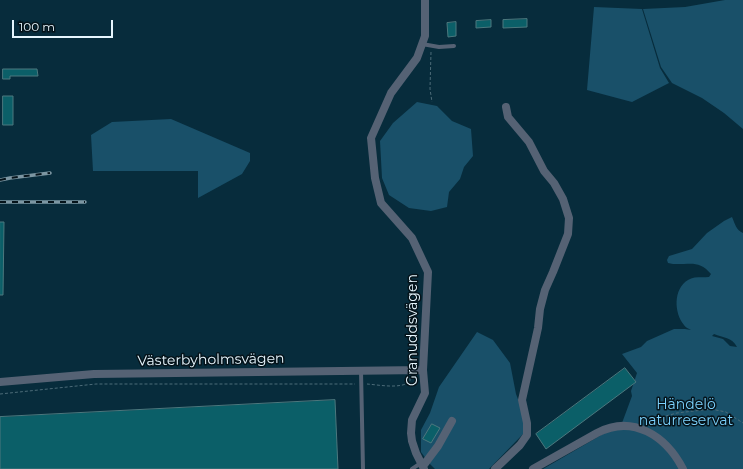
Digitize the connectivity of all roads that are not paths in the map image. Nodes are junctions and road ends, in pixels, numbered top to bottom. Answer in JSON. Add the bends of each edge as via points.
{"nodes":[{"id":1,"x":425,"y":0,"type":"edge"},
{"id":2,"x":422,"y":44,"type":"junction"},
{"id":3,"x":454,"y":46,"type":"dead end"},
{"id":4,"x":506,"y":107,"type":"dead end"},
{"id":5,"x":423,"y":370,"type":"junction"},
{"id":6,"x":361,"y":371,"type":"junction"},
{"id":7,"x":0,"y":382,"type":"edge"},
{"id":8,"x":452,"y":421,"type":"dead end"},
{"id":9,"x":423,"y":466,"type":"edge"},
{"id":10,"x":363,"y":469,"type":"edge"},
{"id":11,"x":412,"y":469,"type":"edge"},
{"id":12,"x":495,"y":469,"type":"edge"},
{"id":13,"x":533,"y":469,"type":"edge"},
{"id":14,"x":683,"y":469,"type":"edge"}],
"edges":[{"from":1,"to":2,"type":"street","name":"Granuddsvägen","via":[[425,36]]},
{"from":2,"to":3,"type":"lane"},
{"from":2,"to":5,"type":"street","name":"Granuddsvägen","via":[[416,58],[391,93],[370,138],[381,203],[412,238],[428,272]]},
{"from":4,"to":12,"type":"street","via":[[508,117],[529,142],[554,183],[569,218],[568,234],[540,309],[522,400],[527,435]]},
{"from":5,"to":6,"type":"street","name":"Västerbyholmsvägen"},
{"from":5,"to":9,"type":"street","name":"Granuddsvägen","via":[[426,393],[412,420],[411,433]]},
{"from":6,"to":7,"type":"street","name":"Västerbyholmsvägen","via":[[94,374]]},
{"from":6,"to":10,"type":"lane"},
{"from":8,"to":9,"type":"street"},
{"from":9,"to":11,"type":"lane"},
{"from":13,"to":14,"type":"street","via":[[606,428],[615,426],[632,426],[648,431],[676,456]]}]}
